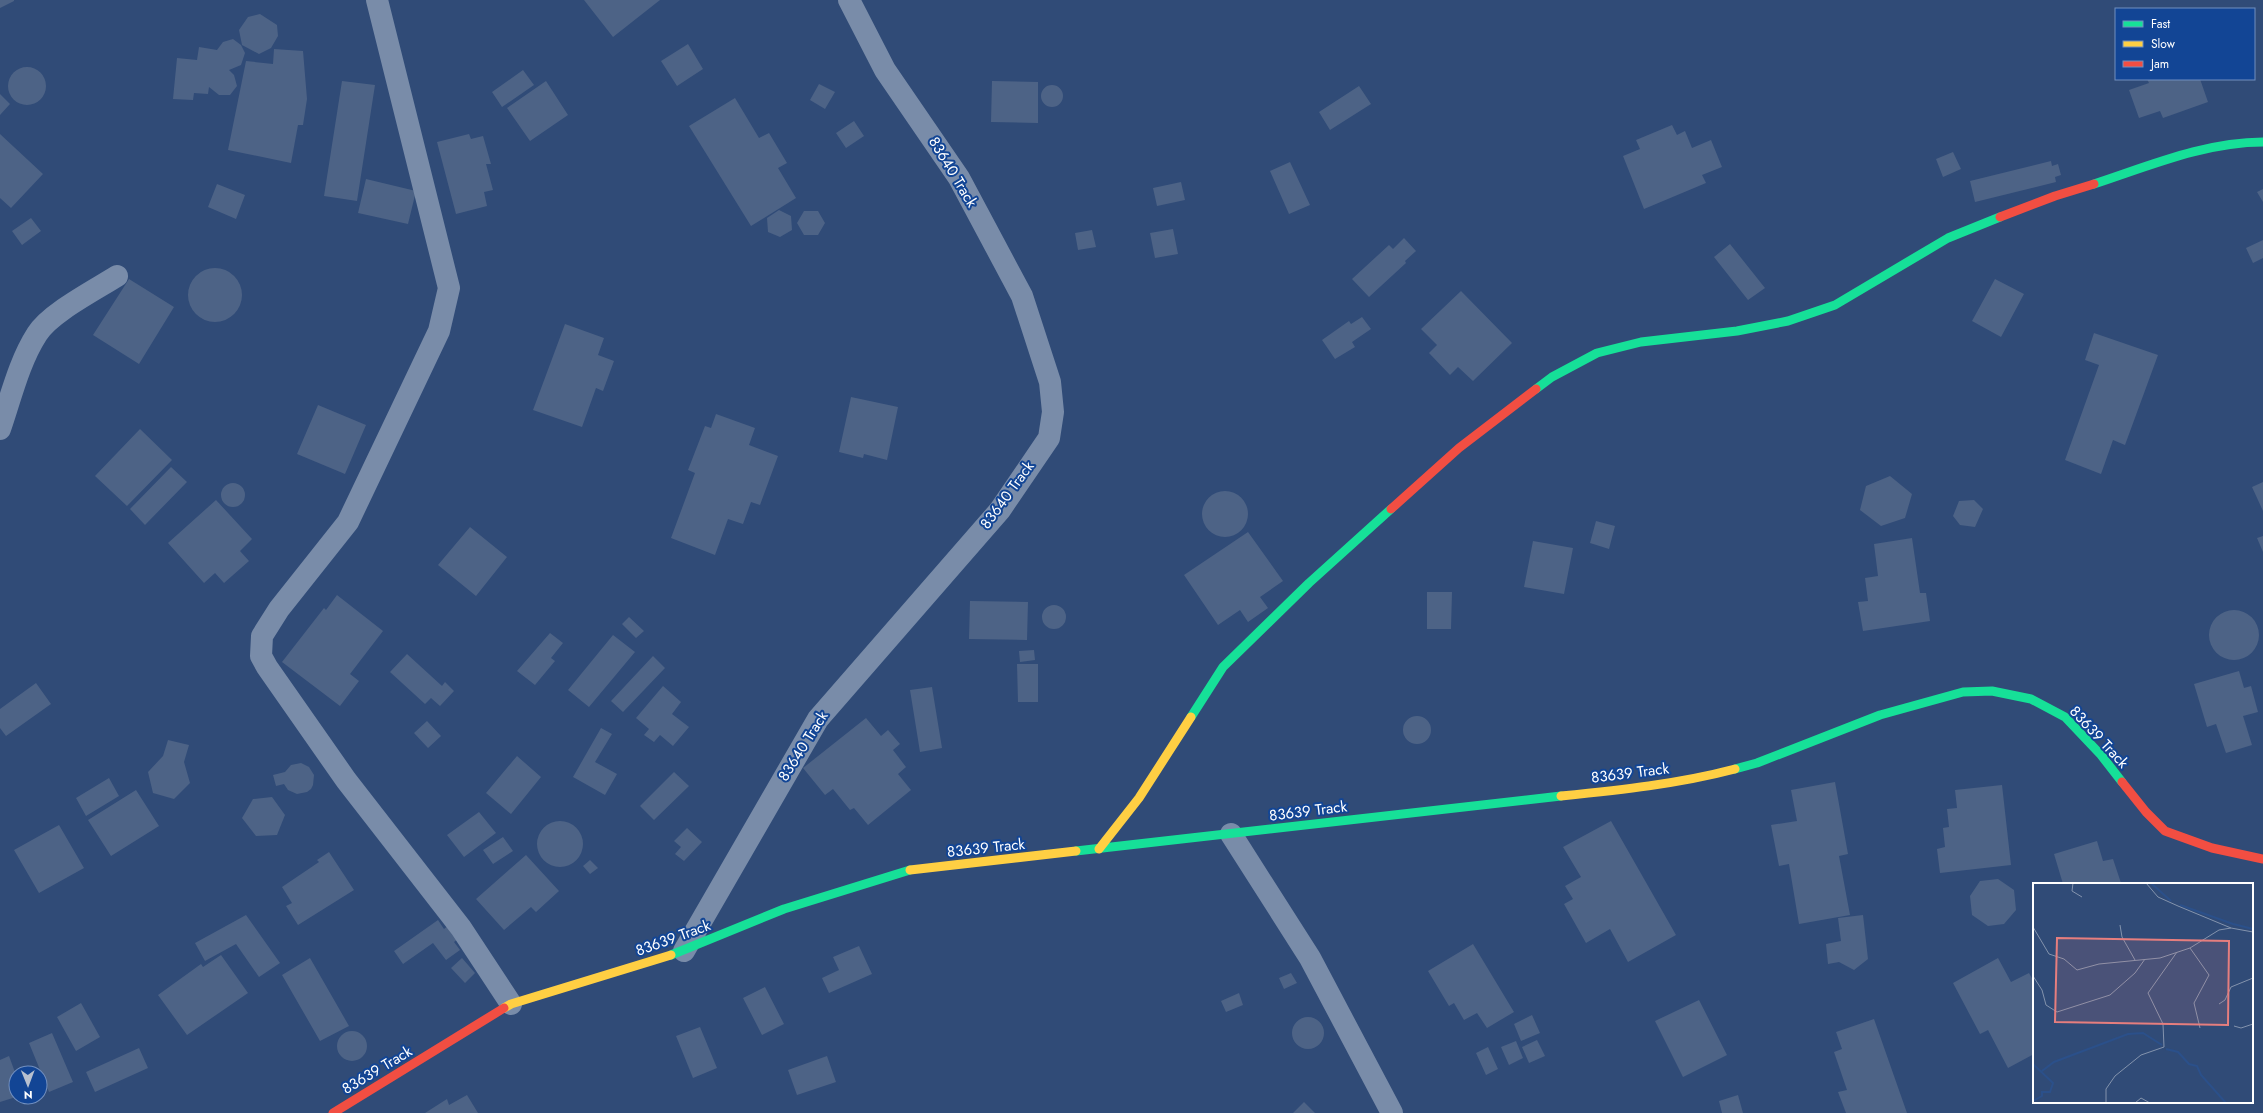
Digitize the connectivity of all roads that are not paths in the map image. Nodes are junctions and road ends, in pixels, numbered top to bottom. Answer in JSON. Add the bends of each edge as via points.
{"nodes":[{"id":1,"x":377,"y":0,"type":"edge"},
{"id":2,"x":849,"y":0,"type":"edge"},
{"id":3,"x":2263,"y":142,"type":"edge"},
{"id":4,"x":117,"y":276,"type":"dead end"},
{"id":5,"x":0,"y":429,"type":"edge"},
{"id":6,"x":1231,"y":834,"type":"junction"},
{"id":7,"x":1099,"y":849,"type":"junction"},
{"id":8,"x":2263,"y":859,"type":"edge"},
{"id":9,"x":684,"y":951,"type":"junction"},
{"id":10,"x":511,"y":1004,"type":"junction"},
{"id":11,"x":333,"y":1113,"type":"edge"},
{"id":12,"x":1392,"y":1113,"type":"edge"}],
"edges":[{"from":1,"to":10,"type":"street","via":[[449,288],[439,331],[348,522],[279,609],[262,636],[261,656],[266,667],[346,780],[462,928]]},
{"from":2,"to":9,"type":"street","name":"83640 Track","via":[[885,70],[959,178],[1022,296],[1050,382],[1053,412],[1049,438],[1000,510],[818,719]]},
{"from":3,"to":7,"type":"street","via":[[2237,142],[2206,148],[2055,196],[1948,238],[1835,304],[1788,321],[1737,331],[1641,342],[1597,353],[1552,377],[1459,448],[1309,583],[1223,667],[1139,798]]},
{"from":4,"to":5,"type":"street","via":[[57,314],[37,333],[22,365]]},
{"from":6,"to":7,"type":"street","name":"83639 Track"},
{"from":6,"to":8,"type":"street","name":"83639 Track","via":[[1643,787],[1700,778],[1757,763],[1880,715],[1963,692],[1992,691],[2031,699],[2065,717],[2100,754],[2146,812],[2166,831],[2212,848]]},
{"from":6,"to":12,"type":"street","via":[[1310,958]]},
{"from":7,"to":9,"type":"street","name":"83639 Track","via":[[904,871],[784,909]]},
{"from":9,"to":10,"type":"street","name":"83639 Track"},
{"from":10,"to":11,"type":"street","name":"83639 Track"}]}
